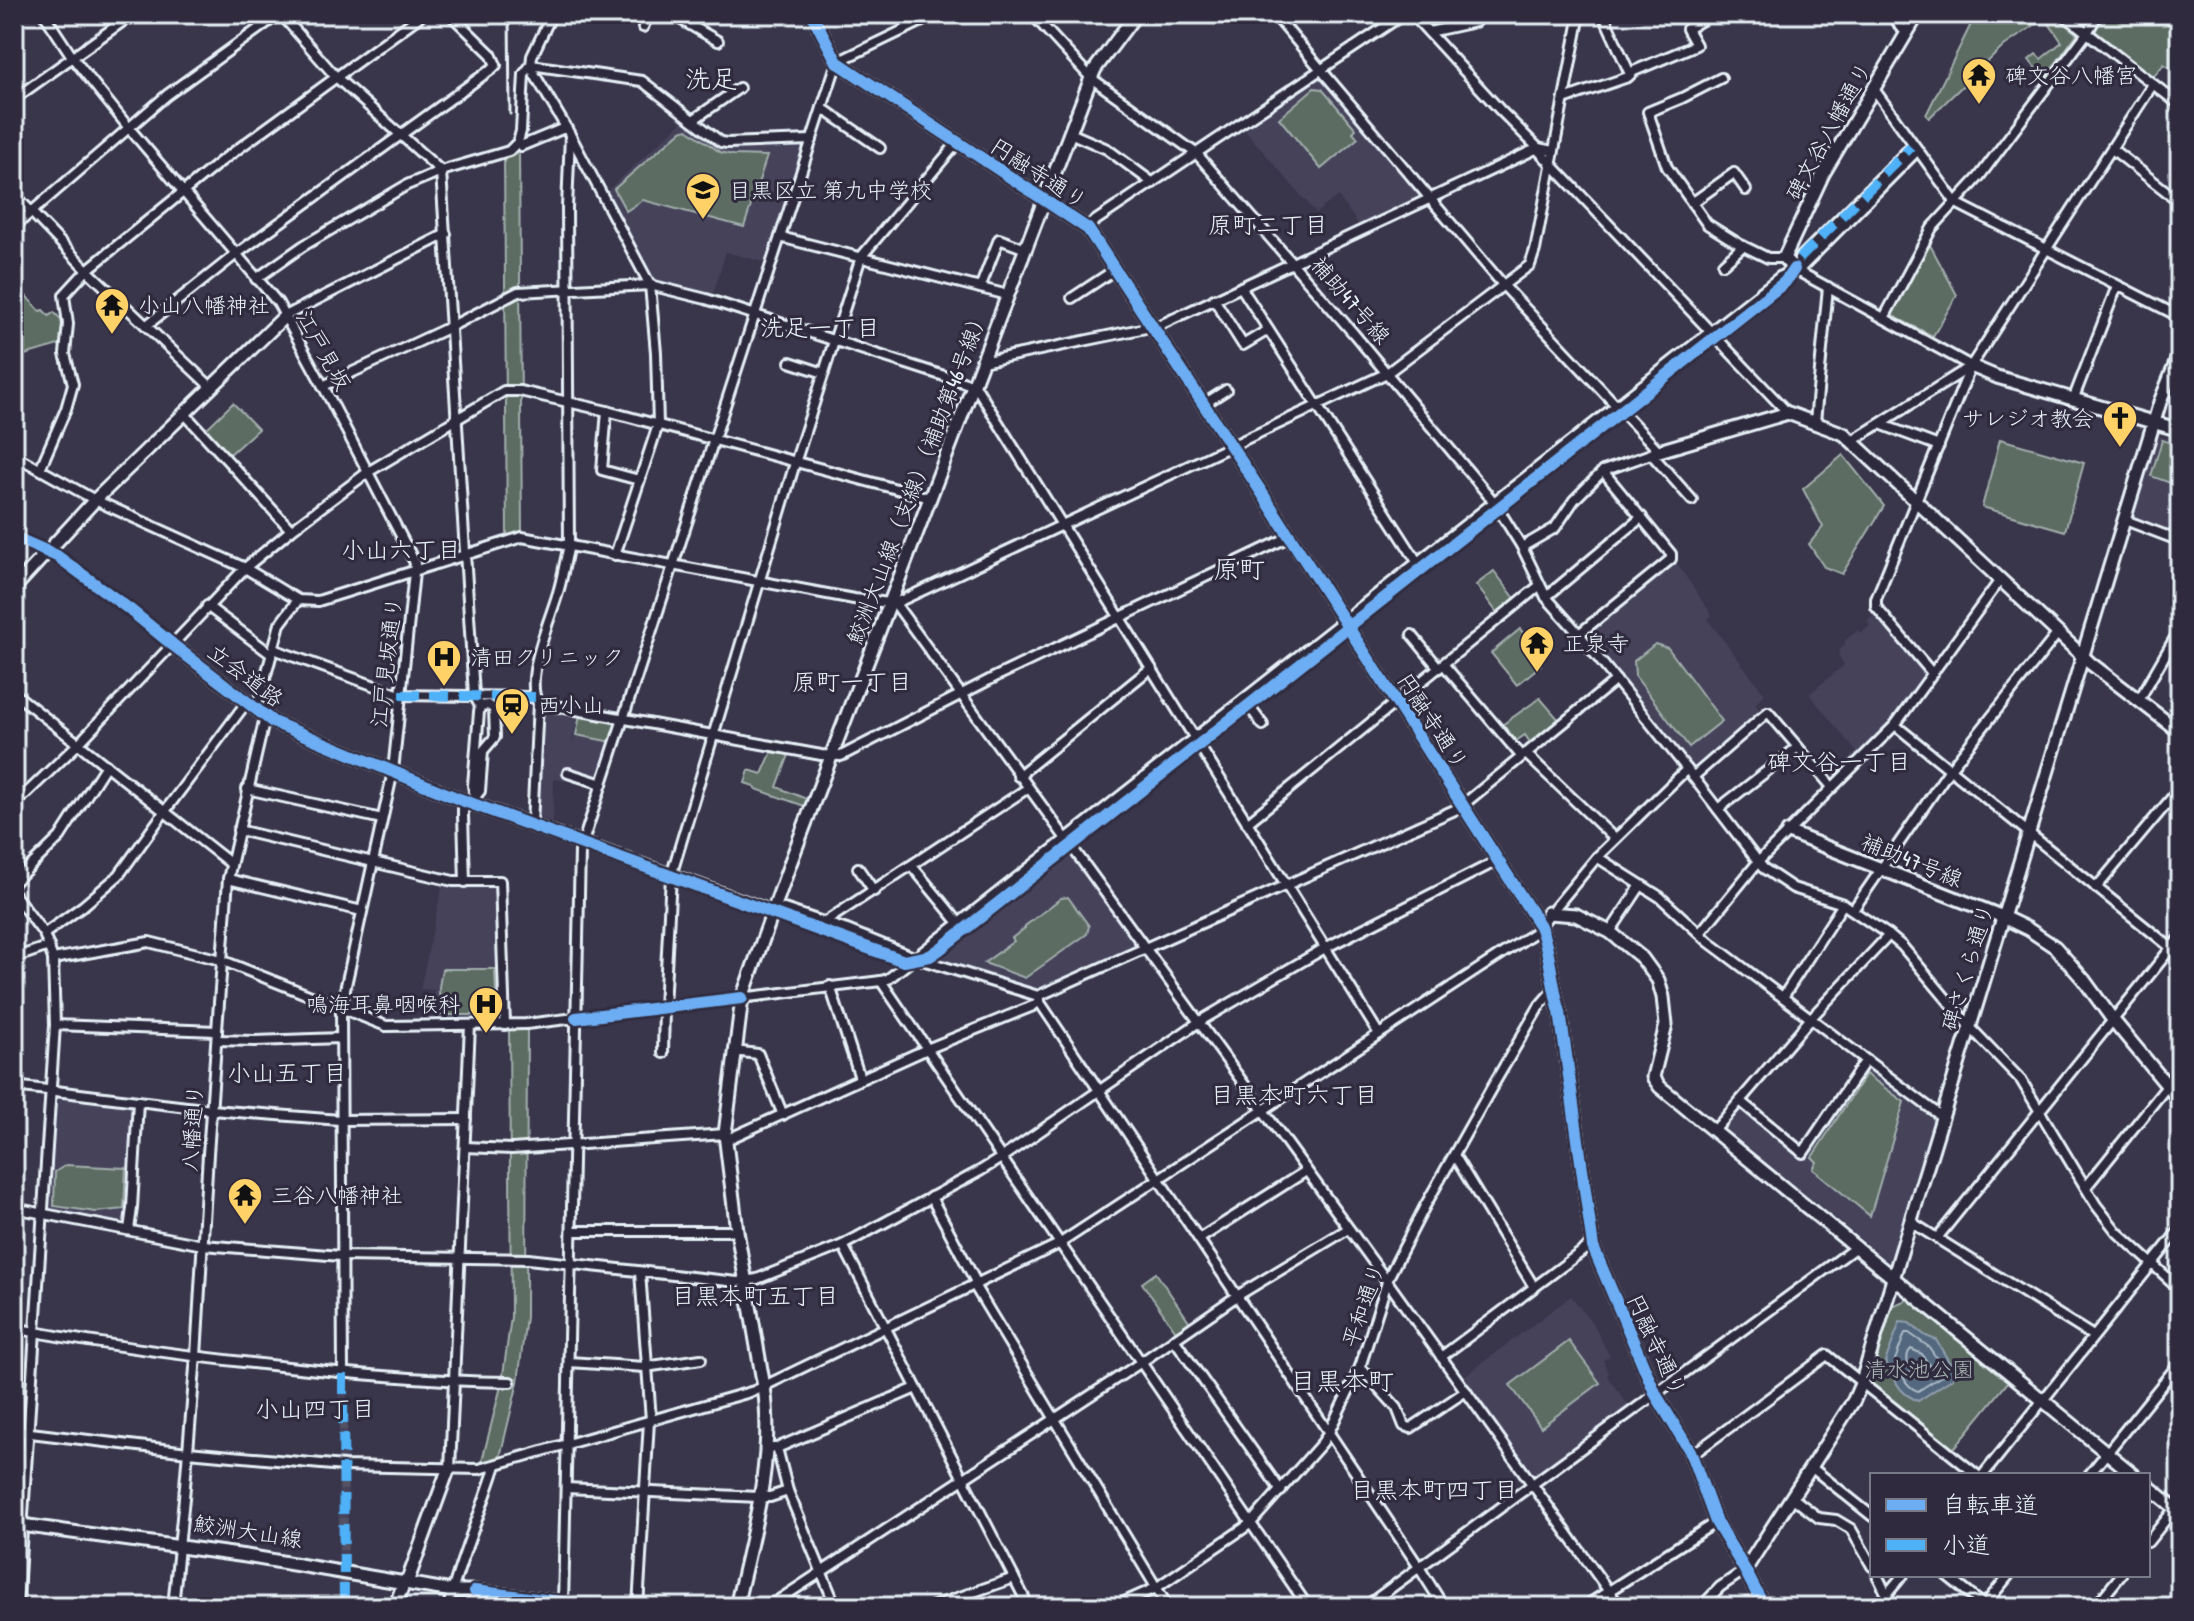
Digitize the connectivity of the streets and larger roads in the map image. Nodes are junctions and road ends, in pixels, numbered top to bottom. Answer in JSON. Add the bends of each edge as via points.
{"nodes":[{"id":1,"x":44,"y":14,"type":"edge"},
{"id":2,"x":133,"y":14,"type":"edge"},
{"id":3,"x":280,"y":14,"type":"edge"},
{"id":4,"x":423,"y":14,"type":"edge"},
{"id":5,"x":450,"y":14,"type":"edge"},
{"id":6,"x":552,"y":14,"type":"edge"},
{"id":7,"x":649,"y":14,"type":"edge"},
{"id":8,"x":671,"y":14,"type":"edge"},
{"id":9,"x":812,"y":14,"type":"edge"},
{"id":10,"x":937,"y":14,"type":"edge"},
{"id":11,"x":1032,"y":14,"type":"edge"},
{"id":12,"x":1136,"y":14,"type":"edge"},
{"id":13,"x":1274,"y":14,"type":"edge"},
{"id":14,"x":1404,"y":14,"type":"edge"},
{"id":15,"x":1412,"y":14,"type":"edge"},
{"id":16,"x":1580,"y":14,"type":"edge"},
{"id":17,"x":1603,"y":14,"type":"edge"},
{"id":18,"x":1712,"y":14,"type":"edge"},
{"id":19,"x":1893,"y":14,"type":"edge"},
{"id":20,"x":1918,"y":14,"type":"edge"},
{"id":21,"x":2063,"y":14,"type":"edge"},
{"id":22,"x":2098,"y":14,"type":"edge"},
{"id":23,"x":1475,"y":22,"type":"dead end"},
{"id":24,"x":643,"y":27,"type":"dead end"},
{"id":25,"x":1429,"y":32,"type":"junction"},
{"id":26,"x":1907,"y":32,"type":"junction"},
{"id":27,"x":2087,"y":33,"type":"junction"},
{"id":28,"x":718,"y":41,"type":"dead end"},
{"id":29,"x":73,"y":58,"type":"junction"},
{"id":30,"x":837,"y":62,"type":"junction"},
{"id":31,"x":531,"y":65,"type":"junction"},
{"id":32,"x":1321,"y":70,"type":"junction"},
{"id":33,"x":1630,"y":74,"type":"junction"},
{"id":34,"x":336,"y":77,"type":"junction"},
{"id":35,"x":1091,"y":78,"type":"junction"},
{"id":36,"x":1721,"y":78,"type":"dead end"},
{"id":37,"x":2153,"y":84,"type":"junction"},
{"id":38,"x":739,"y":88,"type":"dead end"},
{"id":39,"x":1874,"y":89,"type":"junction"},
{"id":40,"x":14,"y":99,"type":"edge"},
{"id":41,"x":1564,"y":99,"type":"junction"},
{"id":42,"x":2180,"y":105,"type":"edge"},
{"id":43,"x":822,"y":108,"type":"junction"},
{"id":44,"x":693,"y":120,"type":"junction"},
{"id":45,"x":129,"y":128,"type":"junction"},
{"id":46,"x":569,"y":132,"type":"junction"},
{"id":47,"x":1070,"y":133,"type":"junction"},
{"id":48,"x":401,"y":135,"type":"junction"},
{"id":49,"x":812,"y":140,"type":"junction"},
{"id":50,"x":957,"y":143,"type":"junction"},
{"id":51,"x":521,"y":146,"type":"dead end"},
{"id":52,"x":880,"y":148,"type":"dead end"},
{"id":53,"x":1537,"y":149,"type":"junction"},
{"id":54,"x":1914,"y":149,"type":"junction"},
{"id":55,"x":2112,"y":149,"type":"junction"},
{"id":56,"x":1553,"y":151,"type":"junction"},
{"id":57,"x":1197,"y":154,"type":"junction"},
{"id":58,"x":1551,"y":164,"type":"junction"},
{"id":59,"x":441,"y":171,"type":"junction"},
{"id":60,"x":1153,"y":183,"type":"junction"},
{"id":61,"x":1746,"y":190,"type":"dead end"},
{"id":62,"x":183,"y":192,"type":"junction"},
{"id":63,"x":14,"y":194,"type":"edge"},
{"id":64,"x":1429,"y":198,"type":"junction"},
{"id":65,"x":1045,"y":200,"type":"junction"},
{"id":66,"x":2180,"y":202,"type":"edge"},
{"id":67,"x":1692,"y":203,"type":"junction"},
{"id":68,"x":1956,"y":203,"type":"junction"},
{"id":69,"x":31,"y":212,"type":"junction"},
{"id":70,"x":14,"y":227,"type":"edge"},
{"id":71,"x":1086,"y":227,"type":"junction"},
{"id":72,"x":446,"y":234,"type":"junction"},
{"id":73,"x":780,"y":237,"type":"junction"},
{"id":74,"x":1743,"y":246,"type":"junction"},
{"id":75,"x":1026,"y":249,"type":"junction"},
{"id":76,"x":2047,"y":249,"type":"junction"},
{"id":77,"x":235,"y":255,"type":"junction"},
{"id":78,"x":861,"y":257,"type":"junction"},
{"id":79,"x":1784,"y":258,"type":"junction"},
{"id":80,"x":1293,"y":263,"type":"junction"},
{"id":81,"x":1723,"y":264,"type":"dead end"},
{"id":82,"x":1797,"y":266,"type":"junction"},
{"id":83,"x":1116,"y":269,"type":"junction"},
{"id":84,"x":87,"y":270,"type":"junction"},
{"id":85,"x":256,"y":279,"type":"junction"},
{"id":86,"x":650,"y":285,"type":"junction"},
{"id":87,"x":1504,"y":286,"type":"junction"},
{"id":88,"x":2117,"y":286,"type":"junction"},
{"id":89,"x":1241,"y":287,"type":"junction"},
{"id":90,"x":1828,"y":287,"type":"junction"},
{"id":91,"x":568,"y":288,"type":"junction"},
{"id":92,"x":980,"y":288,"type":"junction"},
{"id":93,"x":1008,"y":295,"type":"junction"},
{"id":94,"x":1072,"y":298,"type":"dead end"},
{"id":95,"x":1214,"y":299,"type":"junction"},
{"id":96,"x":285,"y":316,"type":"junction"},
{"id":97,"x":755,"y":316,"type":"junction"},
{"id":98,"x":2180,"y":317,"type":"edge"},
{"id":99,"x":1884,"y":318,"type":"junction"},
{"id":100,"x":147,"y":325,"type":"junction"},
{"id":101,"x":452,"y":326,"type":"junction"},
{"id":102,"x":1153,"y":327,"type":"junction"},
{"id":103,"x":1268,"y":330,"type":"junction"},
{"id":104,"x":1712,"y":335,"type":"junction"},
{"id":105,"x":834,"y":341,"type":"junction"},
{"id":106,"x":2180,"y":353,"type":"edge"},
{"id":107,"x":790,"y":362,"type":"dead end"},
{"id":108,"x":982,"y":362,"type":"junction"},
{"id":109,"x":1971,"y":366,"type":"junction"},
{"id":110,"x":824,"y":373,"type":"junction"},
{"id":111,"x":1387,"y":373,"type":"junction"},
{"id":112,"x":972,"y":385,"type":"junction"},
{"id":113,"x":323,"y":386,"type":"junction"},
{"id":114,"x":211,"y":387,"type":"junction"},
{"id":115,"x":1226,"y":390,"type":"dead end"},
{"id":116,"x":2073,"y":400,"type":"junction"},
{"id":117,"x":568,"y":402,"type":"junction"},
{"id":118,"x":1204,"y":404,"type":"junction"},
{"id":119,"x":1318,"y":406,"type":"junction"},
{"id":120,"x":1619,"y":409,"type":"junction"},
{"id":121,"x":607,"y":411,"type":"junction"},
{"id":122,"x":184,"y":413,"type":"junction"},
{"id":123,"x":1788,"y":413,"type":"junction"},
{"id":124,"x":458,"y":419,"type":"junction"},
{"id":125,"x":1815,"y":422,"type":"junction"},
{"id":126,"x":2154,"y":423,"type":"junction"},
{"id":127,"x":1880,"y":424,"type":"junction"},
{"id":128,"x":658,"y":425,"type":"junction"},
{"id":129,"x":2180,"y":430,"type":"edge"},
{"id":130,"x":714,"y":440,"type":"junction"},
{"id":131,"x":1853,"y":443,"type":"junction"},
{"id":132,"x":1939,"y":446,"type":"junction"},
{"id":133,"x":1231,"y":447,"type":"junction"},
{"id":134,"x":1656,"y":452,"type":"junction"},
{"id":135,"x":14,"y":455,"type":"edge"},
{"id":136,"x":795,"y":463,"type":"junction"},
{"id":137,"x":40,"y":469,"type":"junction"},
{"id":138,"x":1603,"y":471,"type":"junction"},
{"id":139,"x":368,"y":472,"type":"junction"},
{"id":140,"x":639,"y":480,"type":"junction"},
{"id":141,"x":930,"y":498,"type":"junction"},
{"id":142,"x":95,"y":500,"type":"junction"},
{"id":143,"x":1692,"y":500,"type":"dead end"},
{"id":144,"x":1917,"y":501,"type":"junction"},
{"id":145,"x":1496,"y":506,"type":"junction"},
{"id":146,"x":1642,"y":517,"type":"junction"},
{"id":147,"x":2125,"y":520,"type":"junction"},
{"id":148,"x":1062,"y":525,"type":"junction"},
{"id":149,"x":291,"y":530,"type":"junction"},
{"id":150,"x":14,"y":537,"type":"edge"},
{"id":151,"x":1289,"y":537,"type":"junction"},
{"id":152,"x":2180,"y":541,"type":"edge"},
{"id":153,"x":569,"y":546,"type":"junction"},
{"id":154,"x":1522,"y":547,"type":"junction"},
{"id":155,"x":48,"y":550,"type":"junction"},
{"id":156,"x":466,"y":555,"type":"junction"},
{"id":157,"x":615,"y":555,"type":"junction"},
{"id":158,"x":673,"y":565,"type":"junction"},
{"id":159,"x":1420,"y":566,"type":"junction"},
{"id":160,"x":245,"y":568,"type":"junction"},
{"id":161,"x":415,"y":570,"type":"junction"},
{"id":162,"x":2000,"y":580,"type":"junction"},
{"id":163,"x":761,"y":583,"type":"junction"},
{"id":164,"x":1539,"y":586,"type":"junction"},
{"id":165,"x":14,"y":588,"type":"edge"},
{"id":166,"x":1546,"y":597,"type":"junction"},
{"id":167,"x":298,"y":600,"type":"junction"},
{"id":168,"x":892,"y":602,"type":"junction"},
{"id":169,"x":207,"y":606,"type":"junction"},
{"id":170,"x":1119,"y":617,"type":"junction"},
{"id":171,"x":1346,"y":624,"type":"junction"},
{"id":172,"x":2180,"y":629,"type":"edge"},
{"id":173,"x":2058,"y":633,"type":"junction"},
{"id":174,"x":1579,"y":634,"type":"junction"},
{"id":175,"x":1412,"y":635,"type":"dead end"},
{"id":176,"x":173,"y":645,"type":"junction"},
{"id":177,"x":272,"y":652,"type":"junction"},
{"id":178,"x":2083,"y":655,"type":"junction"},
{"id":179,"x":1441,"y":666,"type":"junction"},
{"id":180,"x":1151,"y":668,"type":"junction"},
{"id":181,"x":1932,"y":673,"type":"junction"},
{"id":182,"x":1616,"y":680,"type":"junction"},
{"id":183,"x":14,"y":693,"type":"edge"},
{"id":184,"x":960,"y":694,"type":"junction"},
{"id":185,"x":400,"y":695,"type":"junction"},
{"id":186,"x":474,"y":695,"type":"junction"},
{"id":187,"x":536,"y":700,"type":"junction"},
{"id":188,"x":2139,"y":700,"type":"junction"},
{"id":189,"x":1397,"y":703,"type":"junction"},
{"id":190,"x":1248,"y":705,"type":"junction"},
{"id":191,"x":250,"y":706,"type":"junction"},
{"id":192,"x":480,"y":706,"type":"junction"},
{"id":193,"x":265,"y":717,"type":"junction"},
{"id":194,"x":623,"y":719,"type":"junction"},
{"id":195,"x":1263,"y":725,"type":"dead end"},
{"id":196,"x":1895,"y":725,"type":"junction"},
{"id":197,"x":2180,"y":732,"type":"edge"},
{"id":198,"x":715,"y":734,"type":"junction"},
{"id":199,"x":1196,"y":741,"type":"junction"},
{"id":200,"x":79,"y":743,"type":"junction"},
{"id":201,"x":1798,"y":747,"type":"junction"},
{"id":202,"x":1523,"y":754,"type":"junction"},
{"id":203,"x":831,"y":756,"type":"junction"},
{"id":204,"x":106,"y":765,"type":"junction"},
{"id":205,"x":1950,"y":769,"type":"junction"},
{"id":206,"x":393,"y":771,"type":"junction"},
{"id":207,"x":568,"y":773,"type":"dead end"},
{"id":208,"x":1690,"y":773,"type":"junction"},
{"id":209,"x":1018,"y":776,"type":"junction"},
{"id":210,"x":602,"y":784,"type":"junction"},
{"id":211,"x":1832,"y":787,"type":"junction"},
{"id":212,"x":1028,"y":788,"type":"junction"},
{"id":213,"x":2180,"y":788,"type":"edge"},
{"id":214,"x":247,"y":789,"type":"junction"},
{"id":215,"x":472,"y":801,"type":"junction"},
{"id":216,"x":14,"y":805,"type":"edge"},
{"id":217,"x":1463,"y":805,"type":"junction"},
{"id":218,"x":1718,"y":809,"type":"junction"},
{"id":219,"x":165,"y":811,"type":"junction"},
{"id":220,"x":382,"y":819,"type":"junction"},
{"id":221,"x":1247,"y":823,"type":"junction"},
{"id":222,"x":532,"y":825,"type":"junction"},
{"id":223,"x":238,"y":830,"type":"junction"},
{"id":224,"x":1788,"y":832,"type":"junction"},
{"id":225,"x":2028,"y":834,"type":"junction"},
{"id":226,"x":1615,"y":839,"type":"junction"},
{"id":227,"x":583,"y":843,"type":"junction"},
{"id":228,"x":1067,"y":843,"type":"junction"},
{"id":229,"x":1597,"y":857,"type":"junction"},
{"id":230,"x":1499,"y":860,"type":"junction"},
{"id":231,"x":373,"y":862,"type":"junction"},
{"id":232,"x":1758,"y":862,"type":"junction"},
{"id":233,"x":230,"y":863,"type":"junction"},
{"id":234,"x":912,"y":866,"type":"junction"},
{"id":235,"x":858,"y":868,"type":"dead end"},
{"id":236,"x":1880,"y":869,"type":"junction"},
{"id":237,"x":671,"y":876,"type":"junction"},
{"id":238,"x":228,"y":879,"type":"junction"},
{"id":239,"x":14,"y":882,"type":"edge"},
{"id":240,"x":465,"y":882,"type":"junction"},
{"id":241,"x":1641,"y":885,"type":"junction"},
{"id":242,"x":1286,"y":886,"type":"junction"},
{"id":243,"x":2096,"y":888,"type":"junction"},
{"id":244,"x":874,"y":891,"type":"junction"},
{"id":245,"x":14,"y":894,"type":"edge"},
{"id":246,"x":1843,"y":904,"type":"junction"},
{"id":247,"x":1853,"y":910,"type":"junction"},
{"id":248,"x":362,"y":911,"type":"junction"},
{"id":249,"x":772,"y":912,"type":"junction"},
{"id":250,"x":1548,"y":913,"type":"junction"},
{"id":251,"x":2003,"y":917,"type":"junction"},
{"id":252,"x":825,"y":922,"type":"junction"},
{"id":253,"x":959,"y":923,"type":"junction"},
{"id":254,"x":1540,"y":926,"type":"junction"},
{"id":255,"x":1610,"y":932,"type":"junction"},
{"id":256,"x":1700,"y":933,"type":"junction"},
{"id":257,"x":44,"y":934,"type":"junction"},
{"id":258,"x":1889,"y":935,"type":"junction"},
{"id":259,"x":2180,"y":937,"type":"edge"},
{"id":260,"x":49,"y":946,"type":"junction"},
{"id":261,"x":1144,"y":948,"type":"junction"},
{"id":262,"x":1325,"y":948,"type":"junction"},
{"id":263,"x":2171,"y":948,"type":"junction"},
{"id":264,"x":2180,"y":955,"type":"edge"},
{"id":265,"x":14,"y":958,"type":"edge"},
{"id":266,"x":916,"y":958,"type":"junction"},
{"id":267,"x":53,"y":959,"type":"junction"},
{"id":268,"x":221,"y":960,"type":"junction"},
{"id":269,"x":881,"y":981,"type":"junction"},
{"id":270,"x":830,"y":986,"type":"junction"},
{"id":271,"x":1553,"y":990,"type":"junction"},
{"id":272,"x":1783,"y":997,"type":"junction"},
{"id":273,"x":742,"y":998,"type":"junction"},
{"id":274,"x":1039,"y":998,"type":"junction"},
{"id":275,"x":664,"y":1007,"type":"junction"},
{"id":276,"x":341,"y":1008,"type":"junction"},
{"id":277,"x":576,"y":1018,"type":"junction"},
{"id":278,"x":1811,"y":1018,"type":"junction"},
{"id":279,"x":2113,"y":1020,"type":"junction"},
{"id":280,"x":1198,"y":1022,"type":"junction"},
{"id":281,"x":55,"y":1025,"type":"junction"},
{"id":282,"x":470,"y":1025,"type":"junction"},
{"id":283,"x":505,"y":1025,"type":"junction"},
{"id":284,"x":1970,"y":1027,"type":"junction"},
{"id":285,"x":1379,"y":1034,"type":"junction"},
{"id":286,"x":217,"y":1035,"type":"junction"},
{"id":287,"x":341,"y":1038,"type":"junction"},
{"id":288,"x":927,"y":1049,"type":"junction"},
{"id":289,"x":734,"y":1051,"type":"junction"},
{"id":290,"x":663,"y":1053,"type":"dead end"},
{"id":291,"x":1866,"y":1060,"type":"junction"},
{"id":292,"x":2180,"y":1070,"type":"edge"},
{"id":293,"x":860,"y":1078,"type":"junction"},
{"id":294,"x":2167,"y":1085,"type":"junction"},
{"id":295,"x":14,"y":1086,"type":"edge"},
{"id":296,"x":1099,"y":1090,"type":"junction"},
{"id":297,"x":50,"y":1091,"type":"junction"},
{"id":298,"x":138,"y":1101,"type":"junction"},
{"id":299,"x":1740,"y":1101,"type":"junction"},
{"id":300,"x":2180,"y":1101,"type":"edge"},
{"id":301,"x":212,"y":1110,"type":"junction"},
{"id":302,"x":1262,"y":1110,"type":"junction"},
{"id":303,"x":2040,"y":1110,"type":"junction"},
{"id":304,"x":783,"y":1115,"type":"junction"},
{"id":305,"x":1942,"y":1117,"type":"junction"},
{"id":306,"x":466,"y":1119,"type":"junction"},
{"id":307,"x":340,"y":1120,"type":"junction"},
{"id":308,"x":1714,"y":1131,"type":"junction"},
{"id":309,"x":726,"y":1137,"type":"junction"},
{"id":310,"x":662,"y":1138,"type":"junction"},
{"id":311,"x":674,"y":1138,"type":"dead end"},
{"id":312,"x":573,"y":1145,"type":"junction"},
{"id":313,"x":465,"y":1147,"type":"junction"},
{"id":314,"x":1454,"y":1155,"type":"junction"},
{"id":315,"x":1001,"y":1158,"type":"junction"},
{"id":316,"x":1306,"y":1171,"type":"junction"},
{"id":317,"x":1158,"y":1178,"type":"junction"},
{"id":318,"x":2086,"y":1187,"type":"junction"},
{"id":319,"x":931,"y":1197,"type":"junction"},
{"id":320,"x":14,"y":1208,"type":"edge"},
{"id":321,"x":43,"y":1213,"type":"junction"},
{"id":322,"x":1911,"y":1222,"type":"junction"},
{"id":323,"x":1348,"y":1229,"type":"junction"},
{"id":324,"x":2180,"y":1229,"type":"edge"},
{"id":325,"x":129,"y":1230,"type":"junction"},
{"id":326,"x":572,"y":1231,"type":"junction"},
{"id":327,"x":737,"y":1231,"type":"junction"},
{"id":328,"x":1937,"y":1238,"type":"junction"},
{"id":329,"x":1199,"y":1239,"type":"junction"},
{"id":330,"x":1059,"y":1244,"type":"junction"},
{"id":331,"x":1592,"y":1244,"type":"junction"},
{"id":332,"x":203,"y":1245,"type":"junction"},
{"id":333,"x":843,"y":1245,"type":"junction"},
{"id":334,"x":1856,"y":1247,"type":"junction"},
{"id":335,"x":341,"y":1256,"type":"junction"},
{"id":336,"x":460,"y":1258,"type":"junction"},
{"id":337,"x":572,"y":1264,"type":"junction"},
{"id":338,"x":2151,"y":1264,"type":"junction"},
{"id":339,"x":640,"y":1272,"type":"junction"},
{"id":340,"x":1893,"y":1279,"type":"junction"},
{"id":341,"x":747,"y":1281,"type":"junction"},
{"id":342,"x":1387,"y":1281,"type":"junction"},
{"id":343,"x":976,"y":1285,"type":"junction"},
{"id":344,"x":1534,"y":1287,"type":"junction"},
{"id":345,"x":2180,"y":1289,"type":"edge"},
{"id":346,"x":1237,"y":1296,"type":"junction"},
{"id":347,"x":14,"y":1328,"type":"edge"},
{"id":348,"x":885,"y":1329,"type":"junction"},
{"id":349,"x":34,"y":1332,"type":"junction"},
{"id":350,"x":2093,"y":1336,"type":"junction"},
{"id":351,"x":1174,"y":1339,"type":"junction"},
{"id":352,"x":196,"y":1356,"type":"junction"},
{"id":353,"x":1441,"y":1357,"type":"junction"},
{"id":354,"x":701,"y":1359,"type":"dead end"},
{"id":355,"x":569,"y":1362,"type":"junction"},
{"id":356,"x":2180,"y":1362,"type":"edge"},
{"id":357,"x":1140,"y":1363,"type":"junction"},
{"id":358,"x":645,"y":1367,"type":"junction"},
{"id":359,"x":1360,"y":1367,"type":"junction"},
{"id":360,"x":343,"y":1374,"type":"junction"},
{"id":361,"x":455,"y":1381,"type":"junction"},
{"id":362,"x":510,"y":1382,"type":"dead end"},
{"id":363,"x":1861,"y":1384,"type":"junction"},
{"id":364,"x":764,"y":1387,"type":"junction"},
{"id":365,"x":916,"y":1388,"type":"junction"},
{"id":366,"x":1466,"y":1391,"type":"junction"},
{"id":367,"x":1656,"y":1395,"type":"junction"},
{"id":368,"x":2043,"y":1400,"type":"junction"},
{"id":369,"x":1054,"y":1419,"type":"junction"},
{"id":370,"x":650,"y":1420,"type":"junction"},
{"id":371,"x":14,"y":1431,"type":"edge"},
{"id":372,"x":1329,"y":1432,"type":"junction"},
{"id":373,"x":29,"y":1433,"type":"junction"},
{"id":374,"x":567,"y":1442,"type":"junction"},
{"id":375,"x":771,"y":1448,"type":"junction"},
{"id":376,"x":188,"y":1452,"type":"junction"},
{"id":377,"x":2107,"y":1453,"type":"junction"},
{"id":378,"x":1692,"y":1455,"type":"junction"},
{"id":379,"x":496,"y":1465,"type":"junction"},
{"id":380,"x":1811,"y":1467,"type":"junction"},
{"id":381,"x":449,"y":1469,"type":"junction"},
{"id":382,"x":1974,"y":1473,"type":"edge"},
{"id":383,"x":1985,"y":1473,"type":"edge"},
{"id":384,"x":2091,"y":1473,"type":"edge"},
{"id":385,"x":2132,"y":1473,"type":"edge"},
{"id":386,"x":962,"y":1479,"type":"junction"},
{"id":387,"x":1533,"y":1485,"type":"junction"},
{"id":388,"x":566,"y":1488,"type":"junction"},
{"id":389,"x":2150,"y":1488,"type":"edge"},
{"id":390,"x":788,"y":1491,"type":"junction"},
{"id":391,"x":1281,"y":1491,"type":"junction"},
{"id":392,"x":643,"y":1492,"type":"junction"},
{"id":393,"x":759,"y":1497,"type":"junction"},
{"id":394,"x":1793,"y":1498,"type":"junction"},
{"id":395,"x":2178,"y":1510,"type":"edge"},
{"id":396,"x":1870,"y":1514,"type":"edge"},
{"id":397,"x":19,"y":1521,"type":"edge"},
{"id":398,"x":1716,"y":1522,"type":"junction"},
{"id":399,"x":1250,"y":1524,"type":"junction"},
{"id":400,"x":2150,"y":1540,"type":"edge"},
{"id":401,"x":179,"y":1544,"type":"junction"},
{"id":402,"x":1870,"y":1562,"type":"edge"},
{"id":403,"x":1420,"y":1568,"type":"junction"},
{"id":404,"x":1745,"y":1570,"type":"junction"},
{"id":405,"x":822,"y":1571,"type":"junction"},
{"id":406,"x":1878,"y":1577,"type":"edge"},
{"id":407,"x":1901,"y":1577,"type":"edge"},
{"id":408,"x":1948,"y":1577,"type":"edge"},
{"id":409,"x":2007,"y":1577,"type":"edge"},
{"id":410,"x":2119,"y":1577,"type":"edge"},
{"id":411,"x":1014,"y":1578,"type":"junction"},
{"id":412,"x":408,"y":1581,"type":"junction"},
{"id":413,"x":453,"y":1588,"type":"junction"},
{"id":414,"x":1156,"y":1588,"type":"junction"},
{"id":415,"x":1609,"y":1591,"type":"junction"},
{"id":416,"x":2180,"y":1593,"type":"edge"},
{"id":417,"x":1887,"y":1594,"type":"junction"},
{"id":418,"x":563,"y":1600,"type":"edge"},
{"id":419,"x":17,"y":1607,"type":"edge"},
{"id":420,"x":173,"y":1607,"type":"edge"},
{"id":421,"x":395,"y":1607,"type":"edge"},
{"id":422,"x":402,"y":1607,"type":"edge"},
{"id":423,"x":448,"y":1607,"type":"edge"},
{"id":424,"x":598,"y":1607,"type":"edge"},
{"id":425,"x":638,"y":1607,"type":"edge"},
{"id":426,"x":736,"y":1607,"type":"edge"},
{"id":427,"x":768,"y":1607,"type":"edge"},
{"id":428,"x":836,"y":1607,"type":"edge"},
{"id":429,"x":931,"y":1607,"type":"edge"},
{"id":430,"x":1029,"y":1607,"type":"edge"},
{"id":431,"x":1113,"y":1607,"type":"edge"},
{"id":432,"x":1168,"y":1607,"type":"edge"},
{"id":433,"x":1308,"y":1607,"type":"edge"},
{"id":434,"x":1365,"y":1607,"type":"edge"},
{"id":435,"x":1444,"y":1607,"type":"edge"},
{"id":436,"x":1584,"y":1607,"type":"edge"},
{"id":437,"x":1620,"y":1607,"type":"edge"},
{"id":438,"x":1701,"y":1607,"type":"edge"},
{"id":439,"x":1764,"y":1607,"type":"edge"},
{"id":440,"x":1893,"y":1607,"type":"edge"},
{"id":441,"x":1984,"y":1607,"type":"edge"},
{"id":442,"x":2095,"y":1607,"type":"edge"},
{"id":443,"x":2174,"y":1607,"type":"edge"}],
"edges":[{"from":1,"to":29,"type":"street","name":"江戸見坂"},
{"from":2,"to":29,"type":"street"},
{"from":3,"to":34,"type":"street"},
{"from":3,"to":45,"type":"street"},
{"from":4,"to":34,"type":"street"},
{"from":5,"to":48,"type":"street","via":[[496,65]]},
{"from":6,"to":31,"type":"street"},
{"from":7,"to":24,"type":"street"},
{"from":8,"to":28,"type":"street"},
{"from":9,"to":30,"type":"street","name":"円融寺通り"},
{"from":10,"to":30,"type":"street"},
{"from":11,"to":35,"type":"street","name":"補助47号線"},
{"from":12,"to":35,"type":"street","name":"鮫洲大山線（支線）（補助第46号線）"},
{"from":13,"to":32,"type":"street"},
{"from":14,"to":32,"type":"street"},
{"from":15,"to":25,"type":"street"},
{"from":16,"to":41,"type":"street"},
{"from":17,"to":33,"type":"street"},
{"from":18,"to":33,"type":"street","via":[[1687,29],[1696,45]]},
{"from":19,"to":26,"type":"street"},
{"from":20,"to":26,"type":"street","name":"碑文谷八幡通り"},
{"from":21,"to":27,"type":"street"},
{"from":22,"to":27,"type":"street"},
{"from":23,"to":25,"type":"street"},
{"from":25,"to":53,"type":"street"},
{"from":26,"to":39,"type":"street","name":"碑文谷八幡通り"},
{"from":27,"to":37,"type":"street"},
{"from":27,"to":68,"type":"street"},
{"from":29,"to":40,"type":"street"},
{"from":29,"to":45,"type":"street","name":"江戸見坂"},
{"from":30,"to":43,"type":"street"},
{"from":30,"to":50,"type":"street","name":"円融寺通り"},
{"from":31,"to":44,"type":"street","via":[[642,81]]},
{"from":31,"to":46,"type":"street"},
{"from":31,"to":59,"type":"street","via":[[524,74],[518,142],[509,151]]},
{"from":32,"to":57,"type":"street"},
{"from":32,"to":64,"type":"street"},
{"from":33,"to":41,"type":"street"},
{"from":34,"to":48,"type":"street"},
{"from":34,"to":62,"type":"street"},
{"from":35,"to":47,"type":"street","name":"鮫洲大山線（支線）（補助第46号線）"},
{"from":35,"to":57,"type":"street","name":"補助47号線"},
{"from":36,"to":67,"type":"street","via":[[1648,112],[1667,167]]},
{"from":37,"to":42,"type":"street"},
{"from":37,"to":55,"type":"street"},
{"from":38,"to":44,"type":"street"},
{"from":39,"to":54,"type":"street"},
{"from":39,"to":79,"type":"street","name":"碑文谷八幡通り","via":[[1823,174]]},
{"from":41,"to":56,"type":"street"},
{"from":43,"to":49,"type":"street"},
{"from":43,"to":52,"type":"street"},
{"from":44,"to":49,"type":"street","via":[[721,142]]},
{"from":45,"to":62,"type":"street","name":"江戸見坂"},
{"from":45,"to":69,"type":"street"},
{"from":46,"to":51,"type":"street"},
{"from":46,"to":86,"type":"street"},
{"from":46,"to":91,"type":"street"},
{"from":47,"to":60,"type":"street","via":[[1107,149]]},
{"from":47,"to":65,"type":"street","name":"鮫洲大山線（支線）（補助第46号線）"},
{"from":48,"to":59,"type":"street"},
{"from":48,"to":77,"type":"street"},
{"from":49,"to":73,"type":"street"},
{"from":50,"to":65,"type":"street","name":"円融寺通り"},
{"from":50,"to":78,"type":"street"},
{"from":53,"to":56,"type":"street"},
{"from":53,"to":58,"type":"street"},
{"from":53,"to":64,"type":"street"},
{"from":54,"to":68,"type":"street"},
{"from":54,"to":82,"type":"street"},
{"from":55,"to":66,"type":"street"},
{"from":55,"to":76,"type":"street"},
{"from":56,"to":58,"type":"street"},
{"from":57,"to":60,"type":"street"},
{"from":57,"to":80,"type":"street","name":"補助47号線"},
{"from":58,"to":87,"type":"street","via":[[1532,263]]},
{"from":58,"to":104,"type":"street"},
{"from":59,"to":72,"type":"street"},
{"from":59,"to":85,"type":"street","via":[[350,218]]},
{"from":60,"to":71,"type":"street"},
{"from":61,"to":67,"type":"street","via":[[1734,173]]},
{"from":62,"to":77,"type":"street","name":"江戸見坂"},
{"from":62,"to":84,"type":"street"},
{"from":63,"to":69,"type":"street"},
{"from":64,"to":80,"type":"street"},
{"from":64,"to":87,"type":"street"},
{"from":65,"to":71,"type":"street","name":"円融寺通り"},
{"from":65,"to":75,"type":"street","name":"鮫洲大山線（支線）（補助第46号線）"},
{"from":67,"to":74,"type":"street","via":[[1707,224]]},
{"from":68,"to":76,"type":"street"},
{"from":68,"to":99,"type":"street","via":[[1932,228]]},
{"from":69,"to":70,"type":"street"},
{"from":69,"to":84,"type":"street"},
{"from":71,"to":83,"type":"street","name":"円融寺通り"},
{"from":72,"to":96,"type":"street"},
{"from":72,"to":101,"type":"street"},
{"from":73,"to":78,"type":"street"},
{"from":73,"to":97,"type":"street"},
{"from":74,"to":79,"type":"street","via":[[1768,258]]},
{"from":74,"to":81,"type":"street"},
{"from":75,"to":92,"type":"street","via":[[999,239]]},
{"from":75,"to":93,"type":"street","name":"鮫洲大山線（支線）（補助第46号線）"},
{"from":76,"to":88,"type":"street"},
{"from":76,"to":109,"type":"street"},
{"from":77,"to":85,"type":"street","name":"江戸見坂"},
{"from":77,"to":100,"type":"street"},
{"from":78,"to":92,"type":"street"},
{"from":78,"to":105,"type":"street"},
{"from":79,"to":82,"type":"street"},
{"from":80,"to":89,"type":"street"},
{"from":80,"to":111,"type":"street","name":"補助47号線"},
{"from":82,"to":90,"type":"street"},
{"from":82,"to":104,"type":"street"},
{"from":83,"to":94,"type":"street"},
{"from":83,"to":102,"type":"street","name":"円融寺通り"},
{"from":84,"to":100,"type":"street"},
{"from":84,"to":137,"type":"street","via":[[64,295],[65,354],[73,384]]},
{"from":85,"to":96,"type":"street","name":"江戸見坂"},
{"from":86,"to":91,"type":"street"},
{"from":86,"to":97,"type":"street"},
{"from":86,"to":128,"type":"street"},
{"from":87,"to":111,"type":"street"},
{"from":87,"to":120,"type":"street"},
{"from":88,"to":98,"type":"street"},
{"from":88,"to":116,"type":"street"},
{"from":89,"to":95,"type":"street"},
{"from":89,"to":103,"type":"street"},
{"from":90,"to":99,"type":"street"},
{"from":90,"to":125,"type":"street"},
{"from":91,"to":101,"type":"street","via":[[518,292]]},
{"from":91,"to":117,"type":"street"},
{"from":92,"to":93,"type":"street"},
{"from":93,"to":108,"type":"street","name":"鮫洲大山線（支線）（補助第46号線）"},
{"from":95,"to":102,"type":"street"},
{"from":95,"to":103,"type":"street","via":[[1243,345]]},
{"from":96,"to":113,"type":"street","name":"江戸見坂"},
{"from":96,"to":114,"type":"street"},
{"from":97,"to":105,"type":"street"},
{"from":97,"to":130,"type":"street"},
{"from":99,"to":109,"type":"street"},
{"from":100,"to":114,"type":"street"},
{"from":101,"to":113,"type":"street"},
{"from":101,"to":124,"type":"street"},
{"from":102,"to":108,"type":"street"},
{"from":102,"to":118,"type":"street","name":"円融寺通り"},
{"from":103,"to":119,"type":"street"},
{"from":104,"to":120,"type":"street"},
{"from":104,"to":123,"type":"street"},
{"from":105,"to":110,"type":"street"},
{"from":105,"to":112,"type":"street"},
{"from":106,"to":126,"type":"street","name":"碑さくら通り"},
{"from":107,"to":110,"type":"street"},
{"from":108,"to":112,"type":"street","name":"鮫洲大山線（支線）（補助第46号線）"},
{"from":109,"to":116,"type":"street"},
{"from":109,"to":127,"type":"street"},
{"from":109,"to":132,"type":"street"},
{"from":110,"to":136,"type":"street"},
{"from":111,"to":119,"type":"street"},
{"from":111,"to":145,"type":"street","name":"補助47号線"},
{"from":112,"to":141,"type":"street","name":"鮫洲大山線（支線）（補助第46号線）"},
{"from":112,"to":148,"type":"street"},
{"from":113,"to":139,"type":"street","name":"江戸見坂"},
{"from":114,"to":122,"type":"street"},
{"from":115,"to":118,"type":"street"},
{"from":116,"to":126,"type":"street"},
{"from":117,"to":121,"type":"street"},
{"from":117,"to":124,"type":"street","via":[[504,391]]},
{"from":117,"to":153,"type":"street"},
{"from":118,"to":133,"type":"street","name":"円融寺通り"},
{"from":119,"to":133,"type":"street"},
{"from":119,"to":159,"type":"street"},
{"from":120,"to":134,"type":"street"},
{"from":120,"to":145,"type":"street"},
{"from":121,"to":128,"type":"street"},
{"from":121,"to":140,"type":"street","via":[[602,470]]},
{"from":122,"to":142,"type":"street"},
{"from":122,"to":149,"type":"street"},
{"from":123,"to":125,"type":"street"},
{"from":123,"to":134,"type":"street"},
{"from":124,"to":139,"type":"street"},
{"from":124,"to":156,"type":"street"},
{"from":125,"to":131,"type":"street"},
{"from":126,"to":129,"type":"street"},
{"from":126,"to":147,"type":"street","name":"碑さくら通り"},
{"from":127,"to":131,"type":"street"},
{"from":127,"to":132,"type":"street"},
{"from":128,"to":130,"type":"street"},
{"from":128,"to":140,"type":"street"},
{"from":130,"to":136,"type":"street"},
{"from":130,"to":158,"type":"street"},
{"from":131,"to":144,"type":"street"},
{"from":132,"to":144,"type":"street"},
{"from":133,"to":148,"type":"street"},
{"from":133,"to":151,"type":"street","name":"円融寺通り"},
{"from":134,"to":138,"type":"street"},
{"from":134,"to":143,"type":"street","via":[[1654,457]]},
{"from":135,"to":137,"type":"street"},
{"from":136,"to":141,"type":"street"},
{"from":136,"to":163,"type":"street"},
{"from":137,"to":142,"type":"street"},
{"from":138,"to":146,"type":"street"},
{"from":138,"to":154,"type":"street","via":[[1555,528]]},
{"from":139,"to":149,"type":"street"},
{"from":139,"to":161,"type":"street","name":"江戸見坂通り"},
{"from":140,"to":157,"type":"street"},
{"from":141,"to":168,"type":"street","name":"鮫洲大山線（支線）（補助第46号線）"},
{"from":142,"to":155,"type":"street"},
{"from":142,"to":160,"type":"street"},
{"from":144,"to":162,"type":"street"},
{"from":144,"to":181,"type":"street","via":[[1876,607]]},
{"from":145,"to":154,"type":"street","name":"補助47号線"},
{"from":145,"to":159,"type":"street"},
{"from":146,"to":166,"type":"street"},
{"from":146,"to":174,"type":"street","via":[[1671,559]]},
{"from":147,"to":152,"type":"street"},
{"from":147,"to":178,"type":"street","name":"碑さくら通り"},
{"from":148,"to":168,"type":"street"},
{"from":148,"to":170,"type":"street"},
{"from":149,"to":160,"type":"street"},
{"from":150,"to":155,"type":"street","name":"立会道路"},
{"from":151,"to":170,"type":"street"},
{"from":151,"to":171,"type":"street","name":"円融寺通り"},
{"from":153,"to":156,"type":"street","via":[[522,537]]},
{"from":153,"to":157,"type":"street"},
{"from":153,"to":187,"type":"street","via":[[534,676]]},
{"from":154,"to":164,"type":"street","name":"補助47号線"},
{"from":155,"to":165,"type":"street"},
{"from":155,"to":176,"type":"street","name":"立会道路"},
{"from":156,"to":161,"type":"street"},
{"from":156,"to":186,"type":"street"},
{"from":157,"to":158,"type":"street"},
{"from":158,"to":163,"type":"street"},
{"from":158,"to":194,"type":"street"},
{"from":159,"to":171,"type":"street"},
{"from":160,"to":167,"type":"street"},
{"from":160,"to":169,"type":"street"},
{"from":161,"to":167,"type":"street","via":[[318,601]]},
{"from":161,"to":185,"type":"street","name":"江戸見坂通り"},
{"from":162,"to":173,"type":"street"},
{"from":162,"to":181,"type":"street"},
{"from":163,"to":168,"type":"street"},
{"from":163,"to":198,"type":"street"},
{"from":164,"to":166,"type":"street","name":"補助47号線"},
{"from":164,"to":179,"type":"street"},
{"from":166,"to":174,"type":"street","name":"補助47号線"},
{"from":167,"to":177,"type":"street","via":[[280,624]]},
{"from":168,"to":184,"type":"street"},
{"from":168,"to":203,"type":"street","name":"鮫洲大山線（支線）（補助第46号線）"},
{"from":169,"to":176,"type":"street"},
{"from":169,"to":177,"type":"street"},
{"from":170,"to":180,"type":"street"},
{"from":170,"to":184,"type":"street"},
{"from":171,"to":189,"type":"street","name":"円融寺通り"},
{"from":171,"to":190,"type":"street"},
{"from":171,"to":199,"type":"street"},
{"from":172,"to":188,"type":"street"},
{"from":173,"to":178,"type":"street"},
{"from":173,"to":205,"type":"street"},
{"from":174,"to":182,"type":"street","name":"補助47号線"},
{"from":175,"to":179,"type":"street"},
{"from":176,"to":191,"type":"street","name":"立会道路"},
{"from":176,"to":200,"type":"street"},
{"from":177,"to":185,"type":"street"},
{"from":177,"to":191,"type":"street","via":[[260,697]]},
{"from":178,"to":188,"type":"street"},
{"from":178,"to":225,"type":"street","name":"碑さくら通り"},
{"from":179,"to":189,"type":"street"},
{"from":179,"to":202,"type":"street"},
{"from":180,"to":199,"type":"street"},
{"from":180,"to":209,"type":"street"},
{"from":181,"to":196,"type":"street"},
{"from":182,"to":202,"type":"street"},
{"from":182,"to":208,"type":"street","name":"補助47号線"},
{"from":183,"to":200,"type":"street"},
{"from":184,"to":203,"type":"street","via":[[841,756]]},
{"from":184,"to":209,"type":"street"},
{"from":185,"to":186,"type":"street"},
{"from":185,"to":206,"type":"street","name":"江戸見坂通り"},
{"from":186,"to":187,"type":"street"},
{"from":186,"to":192,"type":"street"},
{"from":187,"to":194,"type":"street"},
{"from":187,"to":222,"type":"street"},
{"from":188,"to":197,"type":"street"},
{"from":189,"to":217,"type":"street","name":"円融寺通り"},
{"from":189,"to":221,"type":"street"},
{"from":190,"to":195,"type":"street"},
{"from":190,"to":199,"type":"street"},
{"from":191,"to":193,"type":"street","name":"立会道路"},
{"from":191,"to":219,"type":"street"},
{"from":192,"to":215,"type":"street"},
{"from":192,"to":215,"type":"street","via":[[494,709],[495,737],[483,751],[480,791]]},
{"from":193,"to":206,"type":"street","name":"立会道路"},
{"from":193,"to":214,"type":"street","name":"八幡通り"},
{"from":194,"to":198,"type":"street"},
{"from":194,"to":210,"type":"street"},
{"from":196,"to":205,"type":"street"},
{"from":196,"to":211,"type":"street"},
{"from":198,"to":203,"type":"street"},
{"from":198,"to":237,"type":"street"},
{"from":199,"to":221,"type":"street"},
{"from":199,"to":228,"type":"street"},
{"from":200,"to":204,"type":"street"},
{"from":200,"to":216,"type":"street"},
{"from":201,"to":208,"type":"street","via":[[1768,712]]},
{"from":201,"to":211,"type":"street"},
{"from":201,"to":218,"type":"street"},
{"from":202,"to":217,"type":"street"},
{"from":202,"to":226,"type":"street"},
{"from":203,"to":249,"type":"street","name":"鮫洲大山線（支線）（補助第46号線）"},
{"from":204,"to":219,"type":"street"},
{"from":204,"to":239,"type":"street","via":[[60,837]]},
{"from":205,"to":225,"type":"street"},
{"from":205,"to":236,"type":"street"},
{"from":206,"to":215,"type":"street","name":"立会道路"},
{"from":206,"to":220,"type":"street","name":"江戸見坂通り"},
{"from":207,"to":210,"type":"street"},
{"from":208,"to":218,"type":"street","name":"補助47号線"},
{"from":208,"to":226,"type":"street"},
{"from":209,"to":212,"type":"street"},
{"from":210,"to":227,"type":"street"},
{"from":211,"to":224,"type":"street"},
{"from":212,"to":228,"type":"street"},
{"from":212,"to":234,"type":"street"},
{"from":213,"to":243,"type":"street"},
{"from":214,"to":220,"type":"street"},
{"from":214,"to":223,"type":"street","name":"八幡通り"},
{"from":215,"to":222,"type":"street","name":"立会道路"},
{"from":215,"to":240,"type":"street","via":[[463,809]]},
{"from":217,"to":230,"type":"street","name":"円融寺通り"},
{"from":217,"to":242,"type":"street"},
{"from":218,"to":232,"type":"street","name":"補助47号線"},
{"from":219,"to":233,"type":"street"},
{"from":219,"to":257,"type":"street","via":[[119,875]]},
{"from":220,"to":231,"type":"street","name":"江戸見坂通り"},
{"from":221,"to":242,"type":"street"},
{"from":222,"to":227,"type":"street","name":"立会道路"},
{"from":223,"to":231,"type":"street"},
{"from":223,"to":233,"type":"street","name":"八幡通り"},
{"from":224,"to":232,"type":"street"},
{"from":224,"to":236,"type":"street","name":"補助47号線"},
{"from":225,"to":243,"type":"street"},
{"from":225,"to":251,"type":"street","name":"碑さくら通り"},
{"from":226,"to":229,"type":"street"},
{"from":227,"to":237,"type":"street","name":"立会道路"},
{"from":227,"to":277,"type":"street"},
{"from":228,"to":253,"type":"street"},
{"from":228,"to":261,"type":"street"},
{"from":228,"to":266,"type":"street","via":[[940,949]]},
{"from":229,"to":241,"type":"street"},
{"from":229,"to":250,"type":"street"},
{"from":230,"to":254,"type":"street","name":"円融寺通り"},
{"from":230,"to":262,"type":"street"},
{"from":231,"to":240,"type":"street"},
{"from":231,"to":248,"type":"street","name":"江戸見坂通り"},
{"from":232,"to":246,"type":"street","name":"補助47号線","via":[[1793,888]]},
{"from":232,"to":256,"type":"street"},
{"from":233,"to":238,"type":"street","name":"八幡通り"},
{"from":234,"to":244,"type":"street"},
{"from":234,"to":253,"type":"street"},
{"from":235,"to":244,"type":"street"},
{"from":236,"to":247,"type":"street"},
{"from":236,"to":251,"type":"street","name":"補助47号線"},
{"from":237,"to":249,"type":"street","name":"立会道路"},
{"from":237,"to":275,"type":"street"},
{"from":238,"to":248,"type":"street"},
{"from":238,"to":268,"type":"street","name":"八幡通り"},
{"from":240,"to":283,"type":"street","via":[[500,881]]},
{"from":241,"to":255,"type":"street"},
{"from":241,"to":256,"type":"street"},
{"from":242,"to":261,"type":"street"},
{"from":242,"to":262,"type":"street"},
{"from":243,"to":263,"type":"street"},
{"from":244,"to":252,"type":"street"},
{"from":245,"to":257,"type":"street"},
{"from":246,"to":247,"type":"street","name":"補助47号線"},
{"from":246,"to":272,"type":"street"},
{"from":247,"to":258,"type":"street","name":"補助47号線"},
{"from":248,"to":276,"type":"street","name":"江戸見坂通り"},
{"from":249,"to":252,"type":"street","via":[[784,909]]},
{"from":249,"to":266,"type":"street","via":[[904,961]]},
{"from":249,"to":273,"type":"street","name":"鮫洲大山線（支線）（補助第46号線）"},
{"from":250,"to":254,"type":"street"},
{"from":250,"to":255,"type":"street","via":[[1576,915]]},
{"from":251,"to":279,"type":"street","name":"補助47号線","via":[[2055,947]]},
{"from":251,"to":284,"type":"street","name":"碑さくら通り"},
{"from":252,"to":266,"type":"street"},
{"from":253,"to":266,"type":"street"},
{"from":254,"to":271,"type":"street","name":"円融寺通り"},
{"from":254,"to":285,"type":"street"},
{"from":255,"to":308,"type":"street","via":[[1642,958],[1658,980],[1666,1025],[1654,1080]]},
{"from":256,"to":272,"type":"street"},
{"from":257,"to":260,"type":"street"},
{"from":258,"to":278,"type":"street"},
{"from":258,"to":284,"type":"street","name":"補助47号線"},
{"from":259,"to":263,"type":"street"},
{"from":260,"to":265,"type":"street"},
{"from":260,"to":267,"type":"street"},
{"from":261,"to":274,"type":"street"},
{"from":261,"to":280,"type":"street"},
{"from":262,"to":280,"type":"street"},
{"from":262,"to":285,"type":"street"},
{"from":263,"to":264,"type":"street"},
{"from":263,"to":279,"type":"street"},
{"from":266,"to":269,"type":"street"},
{"from":266,"to":274,"type":"street"},
{"from":267,"to":268,"type":"street","via":[[149,942]]},
{"from":267,"to":281,"type":"street"},
{"from":268,"to":276,"type":"street"},
{"from":268,"to":286,"type":"street","name":"八幡通り"},
{"from":269,"to":270,"type":"street"},
{"from":269,"to":288,"type":"street"},
{"from":270,"to":273,"type":"street"},
{"from":270,"to":293,"type":"street"},
{"from":271,"to":314,"type":"street","name":"平和通り"},
{"from":271,"to":331,"type":"street","name":"円融寺通り"},
{"from":272,"to":278,"type":"street"},
{"from":273,"to":275,"type":"street"},
{"from":273,"to":289,"type":"street","name":"鮫洲大山線（支線）（補助第46号線）"},
{"from":274,"to":288,"type":"street","via":[[1033,1006]]},
{"from":274,"to":296,"type":"street"},
{"from":275,"to":277,"type":"street"},
{"from":275,"to":290,"type":"street"},
{"from":276,"to":282,"type":"street","via":[[386,1026]]},
{"from":276,"to":287,"type":"street","name":"江戸見坂通り"},
{"from":277,"to":283,"type":"street"},
{"from":277,"to":312,"type":"street"},
{"from":278,"to":291,"type":"street"},
{"from":278,"to":299,"type":"street"},
{"from":279,"to":294,"type":"street","name":"補助47号線"},
{"from":279,"to":303,"type":"street"},
{"from":280,"to":296,"type":"street"},
{"from":280,"to":302,"type":"street"},
{"from":281,"to":286,"type":"street"},
{"from":281,"to":297,"type":"street"},
{"from":282,"to":283,"type":"street"},
{"from":282,"to":306,"type":"street"},
{"from":284,"to":303,"type":"street","name":"補助47号線","via":[[2021,1080]]},
{"from":284,"to":305,"type":"street","name":"碑さくら通り"},
{"from":285,"to":302,"type":"street"},
{"from":286,"to":287,"type":"street","via":[[279,1041]]},
{"from":286,"to":301,"type":"street","name":"八幡通り"},
{"from":287,"to":307,"type":"street","name":"江戸見坂通り"},
{"from":288,"to":293,"type":"street"},
{"from":288,"to":315,"type":"street"},
{"from":289,"to":304,"type":"street","via":[[758,1054]]},
{"from":289,"to":309,"type":"street","name":"鮫洲大山線（支線）（補助第46号線）"},
{"from":291,"to":299,"type":"street","via":[[1803,1153]]},
{"from":291,"to":305,"type":"street"},
{"from":292,"to":294,"type":"street"},
{"from":293,"to":304,"type":"street"},
{"from":294,"to":300,"type":"street","name":"補助47号線"},
{"from":294,"to":318,"type":"street"},
{"from":295,"to":297,"type":"street"},
{"from":296,"to":315,"type":"street"},
{"from":296,"to":317,"type":"street"},
{"from":297,"to":298,"type":"street"},
{"from":297,"to":321,"type":"street"},
{"from":298,"to":301,"type":"street"},
{"from":298,"to":325,"type":"street"},
{"from":299,"to":308,"type":"street"},
{"from":301,"to":307,"type":"street"},
{"from":301,"to":332,"type":"street","name":"八幡通り"},
{"from":302,"to":316,"type":"street"},
{"from":302,"to":317,"type":"street"},
{"from":303,"to":318,"type":"street","name":"補助47号線"},
{"from":303,"to":328,"type":"street"},
{"from":304,"to":309,"type":"street"},
{"from":305,"to":322,"type":"street","name":"碑さくら通り"},
{"from":306,"to":307,"type":"street"},
{"from":306,"to":313,"type":"street"},
{"from":307,"to":335,"type":"street","name":"江戸見坂通り"},
{"from":308,"to":334,"type":"street"},
{"from":309,"to":310,"type":"street"},
{"from":309,"to":327,"type":"street","name":"鮫洲大山線（支線）（補助第46号線）"},
{"from":310,"to":311,"type":"street"},
{"from":310,"to":312,"type":"street"},
{"from":312,"to":313,"type":"street"},
{"from":312,"to":326,"type":"street"},
{"from":313,"to":336,"type":"street"},
{"from":314,"to":342,"type":"street","name":"平和通り"},
{"from":314,"to":344,"type":"street"},
{"from":315,"to":319,"type":"street"},
{"from":315,"to":330,"type":"street"},
{"from":316,"to":323,"type":"street"},
{"from":316,"to":329,"type":"street"},
{"from":317,"to":329,"type":"street"},
{"from":317,"to":330,"type":"street"},
{"from":318,"to":338,"type":"street","name":"補助47号線","via":[[2117,1232]]},
{"from":319,"to":333,"type":"street"},
{"from":319,"to":343,"type":"street"},
{"from":320,"to":321,"type":"street"},
{"from":321,"to":325,"type":"street"},
{"from":321,"to":349,"type":"street"},
{"from":322,"to":328,"type":"street"},
{"from":322,"to":340,"type":"street","name":"碑さくら通り"},
{"from":323,"to":342,"type":"street"},
{"from":323,"to":346,"type":"street"},
{"from":324,"to":338,"type":"street"},
{"from":325,"to":332,"type":"street"},
{"from":326,"to":327,"type":"street"},
{"from":326,"to":337,"type":"street"},
{"from":327,"to":341,"type":"street","name":"鮫洲大山線（支線）（補助第46号線）"},
{"from":328,"to":350,"type":"street"},
{"from":329,"to":346,"type":"street"},
{"from":330,"to":343,"type":"street"},
{"from":330,"to":357,"type":"street"},
{"from":331,"to":344,"type":"street"},
{"from":331,"to":367,"type":"street","name":"円融寺通り"},
{"from":332,"to":335,"type":"street"},
{"from":332,"to":352,"type":"street","name":"八幡通り"},
{"from":333,"to":341,"type":"street"},
{"from":333,"to":348,"type":"street"},
{"from":334,"to":340,"type":"street"},
{"from":334,"to":367,"type":"street"},
{"from":335,"to":336,"type":"street"},
{"from":335,"to":360,"type":"street","name":"江戸見坂通り"},
{"from":336,"to":337,"type":"street"},
{"from":336,"to":361,"type":"street"},
{"from":337,"to":339,"type":"street"},
{"from":337,"to":355,"type":"street"},
{"from":338,"to":345,"type":"street","name":"補助47号線"},
{"from":338,"to":350,"type":"street"},
{"from":339,"to":341,"type":"street"},
{"from":339,"to":358,"type":"street"},
{"from":340,"to":363,"type":"street","name":"碑さくら通り"},
{"from":340,"to":368,"type":"street"},
{"from":341,"to":364,"type":"street","name":"鮫洲大山線（支線）（補助第46号線）"},
{"from":342,"to":353,"type":"street"},
{"from":342,"to":359,"type":"street","name":"平和通り"},
{"from":343,"to":348,"type":"street"},
{"from":343,"to":369,"type":"street"},
{"from":344,"to":353,"type":"street"},
{"from":346,"to":351,"type":"street"},
{"from":346,"to":372,"type":"street"},
{"from":347,"to":349,"type":"street"},
{"from":348,"to":364,"type":"street"},
{"from":348,"to":365,"type":"street"},
{"from":349,"to":352,"type":"street"},
{"from":349,"to":373,"type":"street"},
{"from":350,"to":368,"type":"street"},
{"from":351,"to":357,"type":"street"},
{"from":351,"to":391,"type":"street"},
{"from":352,"to":360,"type":"street"},
{"from":352,"to":376,"type":"street","name":"八幡通り"},
{"from":353,"to":366,"type":"street"},
{"from":354,"to":358,"type":"street"},
{"from":355,"to":358,"type":"street"},
{"from":355,"to":374,"type":"street"},
{"from":356,"to":377,"type":"street"},
{"from":357,"to":369,"type":"street"},
{"from":357,"to":399,"type":"street"},
{"from":358,"to":370,"type":"street"},
{"from":359,"to":366,"type":"street","via":[[1397,1408],[1404,1426],[1411,1428]]},
{"from":359,"to":372,"type":"street","name":"平和通り"},
{"from":360,"to":361,"type":"street"},
{"from":361,"to":362,"type":"street"},
{"from":361,"to":381,"type":"street"},
{"from":363,"to":378,"type":"street","via":[[1827,1355]]},
{"from":363,"to":380,"type":"street","name":"碑さくら通り"},
{"from":363,"to":382,"type":"street"},
{"from":364,"to":370,"type":"street"},
{"from":364,"to":375,"type":"street","name":"鮫洲大山線（支線）（補助第46号線）"},
{"from":365,"to":375,"type":"street"},
{"from":365,"to":386,"type":"street"},
{"from":366,"to":387,"type":"street"},
{"from":367,"to":378,"type":"street","name":"円融寺通り"},
{"from":367,"to":387,"type":"street"},
{"from":368,"to":377,"type":"street"},
{"from":368,"to":383,"type":"street"},
{"from":369,"to":386,"type":"street"},
{"from":369,"to":414,"type":"street"},
{"from":370,"to":374,"type":"street"},
{"from":370,"to":392,"type":"street"},
{"from":371,"to":373,"type":"street"},
{"from":372,"to":391,"type":"street","name":"平和通り"},
{"from":372,"to":403,"type":"street"},
{"from":373,"to":376,"type":"street"},
{"from":373,"to":397,"type":"street"},
{"from":374,"to":379,"type":"street"},
{"from":374,"to":388,"type":"street"},
{"from":375,"to":390,"type":"street"},
{"from":375,"to":393,"type":"street","name":"鮫洲大山線（支線）（補助第46号線）"},
{"from":376,"to":381,"type":"street"},
{"from":376,"to":401,"type":"street","name":"八幡通り"},
{"from":377,"to":384,"type":"street"},
{"from":377,"to":385,"type":"street"},
{"from":378,"to":398,"type":"street","name":"円融寺通り"},
{"from":379,"to":381,"type":"street"},
{"from":379,"to":413,"type":"street"},
{"from":380,"to":394,"type":"street","name":"碑さくら通り"},
{"from":380,"to":396,"type":"street"},
{"from":381,"to":412,"type":"street"},
{"from":386,"to":405,"type":"street"},
{"from":386,"to":411,"type":"street"},
{"from":387,"to":403,"type":"street"},
{"from":387,"to":415,"type":"street"},
{"from":388,"to":392,"type":"street"},
{"from":388,"to":418,"type":"street"},
{"from":389,"to":395,"type":"street"},
{"from":390,"to":393,"type":"street"},
{"from":390,"to":405,"type":"street"},
{"from":391,"to":399,"type":"street","name":"平和通り"},
{"from":392,"to":393,"type":"street"},
{"from":392,"to":425,"type":"street"},
{"from":393,"to":426,"type":"street","name":"鮫洲大山線（支線）（補助第46号線）"},
{"from":394,"to":402,"type":"street","via":[[1819,1518],[1851,1529]]},
{"from":394,"to":404,"type":"street","name":"碑さくら通り"},
{"from":395,"to":400,"type":"street"},
{"from":397,"to":401,"type":"street","name":"鮫洲大山線"},
{"from":397,"to":419,"type":"street"},
{"from":398,"to":404,"type":"street","name":"円融寺通り"},
{"from":398,"to":415,"type":"street"},
{"from":399,"to":414,"type":"street","name":"平和通り"},
{"from":399,"to":433,"type":"street"},
{"from":401,"to":412,"type":"street","name":"鮫洲大山線"},
{"from":401,"to":420,"type":"street","name":"八幡通り"},
{"from":403,"to":434,"type":"street"},
{"from":403,"to":435,"type":"street"},
{"from":404,"to":438,"type":"street"},
{"from":404,"to":439,"type":"street","name":"円融寺通り"},
{"from":405,"to":427,"type":"street"},
{"from":405,"to":428,"type":"street"},
{"from":406,"to":417,"type":"street"},
{"from":407,"to":417,"type":"street"},
{"from":408,"to":441,"type":"street"},
{"from":409,"to":441,"type":"street"},
{"from":410,"to":442,"type":"street"},
{"from":411,"to":429,"type":"street"},
{"from":411,"to":430,"type":"street"},
{"from":412,"to":413,"type":"street","name":"鮫洲大山線"},
{"from":412,"to":421,"type":"street"},
{"from":412,"to":422,"type":"street"},
{"from":413,"to":418,"type":"street","name":"鮫洲大山線"},
{"from":413,"to":423,"type":"street"},
{"from":414,"to":431,"type":"street","name":"平和通り"},
{"from":414,"to":432,"type":"street"},
{"from":415,"to":436,"type":"street"},
{"from":415,"to":437,"type":"street"},
{"from":416,"to":443,"type":"street"},
{"from":417,"to":440,"type":"street"},
{"from":418,"to":424,"type":"street","name":"鮫洲大山線"}]}
